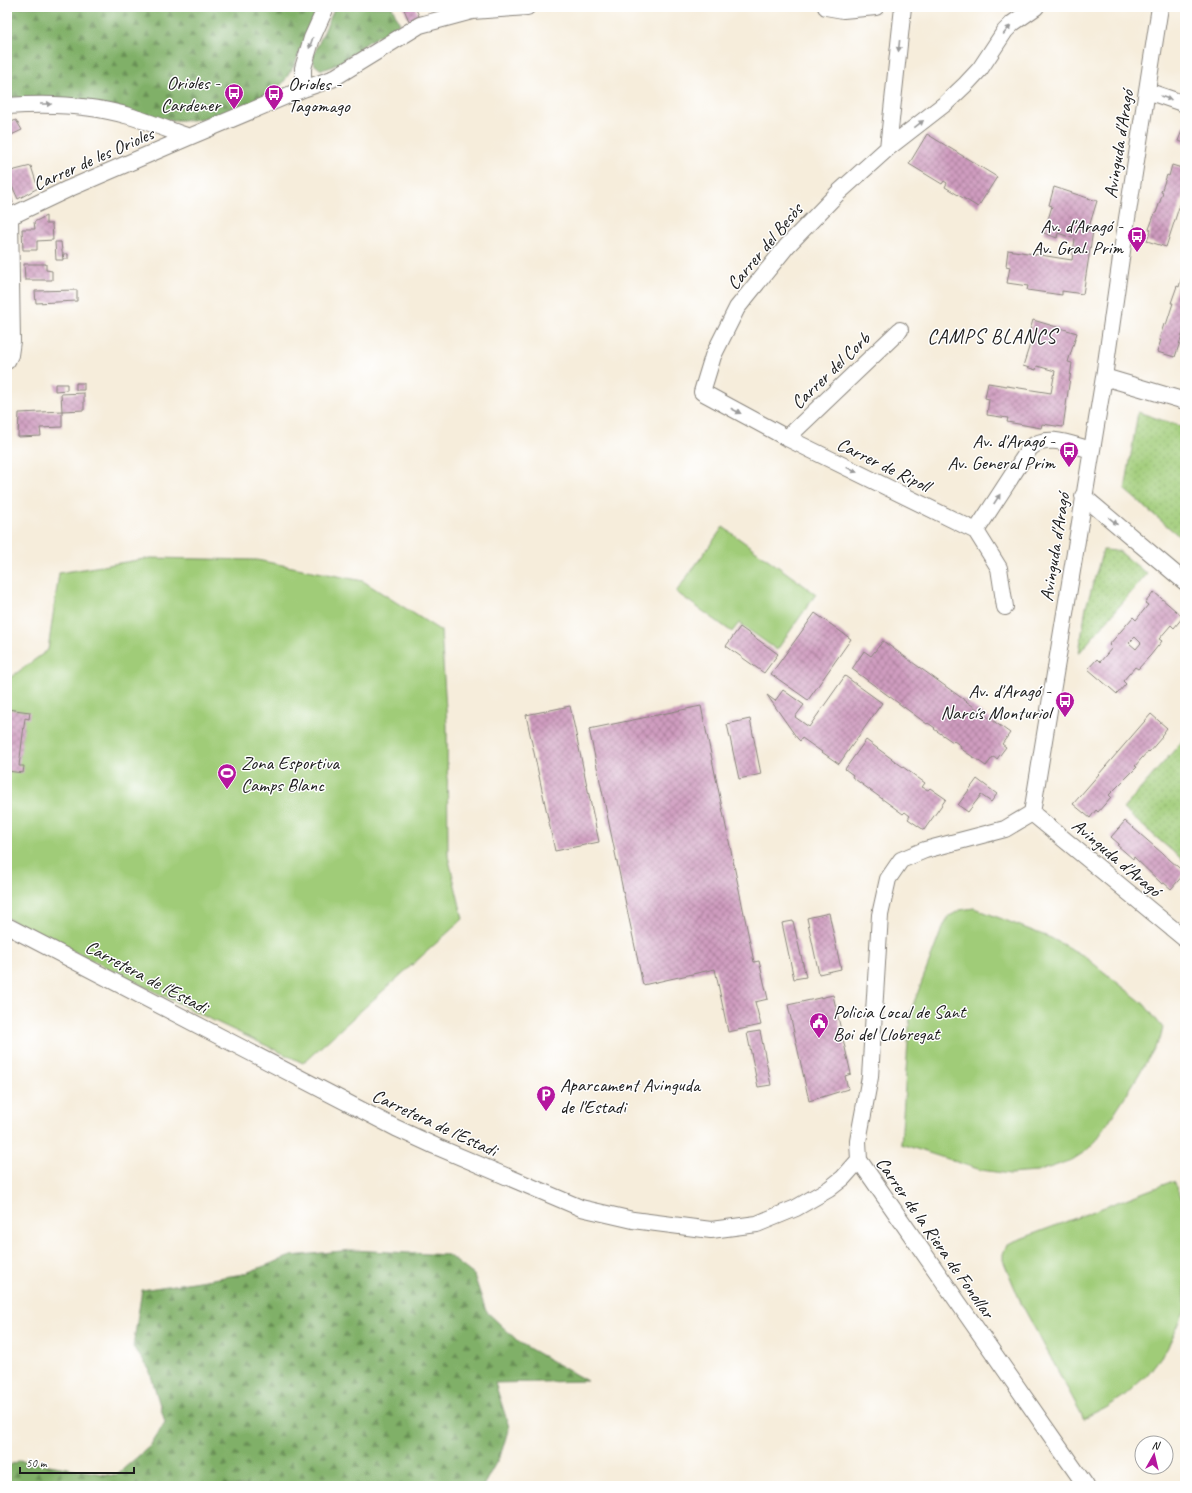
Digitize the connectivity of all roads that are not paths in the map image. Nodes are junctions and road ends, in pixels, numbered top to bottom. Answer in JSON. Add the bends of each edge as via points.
{"nodes":[{"id":1,"x":326,"y":7,"type":"edge"},
{"id":2,"x":527,"y":7,"type":"edge"},
{"id":3,"x":826,"y":7,"type":"edge"},
{"id":4,"x":876,"y":7,"type":"edge"},
{"id":5,"x":903,"y":7,"type":"edge"},
{"id":6,"x":1036,"y":7,"type":"edge"},
{"id":7,"x":1152,"y":7,"type":"edge"},
{"id":8,"x":1160,"y":7,"type":"edge"},
{"id":9,"x":1169,"y":7,"type":"edge"},
{"id":10,"x":1150,"y":68,"type":"junction"},
{"id":11,"x":303,"y":89,"type":"junction"},
{"id":12,"x":1147,"y":91,"type":"junction"},
{"id":13,"x":1185,"y":104,"type":"edge"},
{"id":14,"x":7,"y":106,"type":"edge"},
{"id":15,"x":189,"y":137,"type":"junction"},
{"id":16,"x":888,"y":148,"type":"junction"},
{"id":17,"x":8,"y":218,"type":"edge"},
{"id":18,"x":900,"y":330,"type":"dead end"},
{"id":19,"x":7,"y":361,"type":"edge"},
{"id":20,"x":1104,"y":376,"type":"junction"},
{"id":21,"x":702,"y":392,"type":"joint"},
{"id":22,"x":1185,"y":401,"type":"edge"},
{"id":23,"x":787,"y":438,"type":"junction"},
{"id":24,"x":1091,"y":450,"type":"junction"},
{"id":25,"x":1083,"y":496,"type":"junction"},
{"id":26,"x":976,"y":531,"type":"junction"},
{"id":27,"x":1185,"y":582,"type":"edge"},
{"id":28,"x":1005,"y":607,"type":"dead end"},
{"id":29,"x":1032,"y":813,"type":"junction"},
{"id":30,"x":9,"y":927,"type":"dead end"},
{"id":31,"x":1185,"y":939,"type":"edge"},
{"id":32,"x":858,"y":1160,"type":"junction"},
{"id":33,"x":1086,"y":1486,"type":"edge"}],
"edges":[{"from":1,"to":11,"type":"street","one_way":true,"via":[[312,38],[303,68]]},
{"from":2,"to":11,"type":"street","name":"Carrer de les Orioles","via":[[472,11],[420,25],[332,79]]},
{"from":3,"to":4,"type":"street","via":[[843,10]]},
{"from":5,"to":16,"type":"street","one_way":true},
{"from":16,"to":6,"type":"street","name":"Carrer del Besòs","one_way":true,"via":[[946,103],[966,84],[980,69],[1005,31]]},
{"from":7,"to":10,"type":"street","name":"Avinguda d'Aragó","via":[[1145,53]]},
{"from":8,"to":10,"type":"street","name":"Avinguda d'Aragó"},
{"from":9,"to":10,"type":"street","name":"Avinguda d'Aragó","via":[[1160,58]]},
{"from":10,"to":12,"type":"street","name":"Avinguda d'Aragó"},
{"from":11,"to":15,"type":"street","name":"Carrer de les Orioles"},
{"from":12,"to":13,"type":"street","one_way":true},
{"from":12,"to":20,"type":"street","name":"Avinguda d'Aragó"},
{"from":14,"to":15,"type":"street","one_way":true,"via":[[53,104],[106,110]]},
{"from":15,"to":17,"type":"street","name":"Carrer de les Orioles"},
{"from":16,"to":21,"type":"street","name":"Carrer del Besòs","via":[[822,208],[737,308],[713,356]]},
{"from":17,"to":19,"type":"street","via":[[12,341]]},
{"from":18,"to":23,"type":"street","name":"Carrer del Corb"},
{"from":20,"to":22,"type":"street"},
{"from":20,"to":24,"type":"street","name":"Avinguda d'Aragó"},
{"from":21,"to":23,"type":"street","name":"Carrer de Ripoll","one_way":true},
{"from":23,"to":26,"type":"street","name":"Carrer de Ripoll","one_way":true},
{"from":24,"to":25,"type":"street","name":"Avinguda d'Aragó"},
{"from":26,"to":24,"type":"street","one_way":true,"via":[[1035,444],[1044,440]]},
{"from":25,"to":27,"type":"street","one_way":true},
{"from":25,"to":29,"type":"street","name":"Avinguda d'Aragó"},
{"from":26,"to":28,"type":"street","via":[[1000,568]]},
{"from":29,"to":31,"type":"street","name":"Avinguda d'Aragó"},
{"from":29,"to":32,"type":"street","name":"Carrer de la Riera de Fonollar","via":[[1005,829],[925,850],[902,860],[888,879],[880,915],[870,1077],[858,1141]]},
{"from":30,"to":32,"type":"street","name":"Carretera de l'Estadi","via":[[396,1128],[581,1208],[633,1220],[711,1230],[757,1224],[796,1208],[829,1189]]},
{"from":32,"to":33,"type":"street","name":"Carrer de la Riera de Fonollar"}]}
